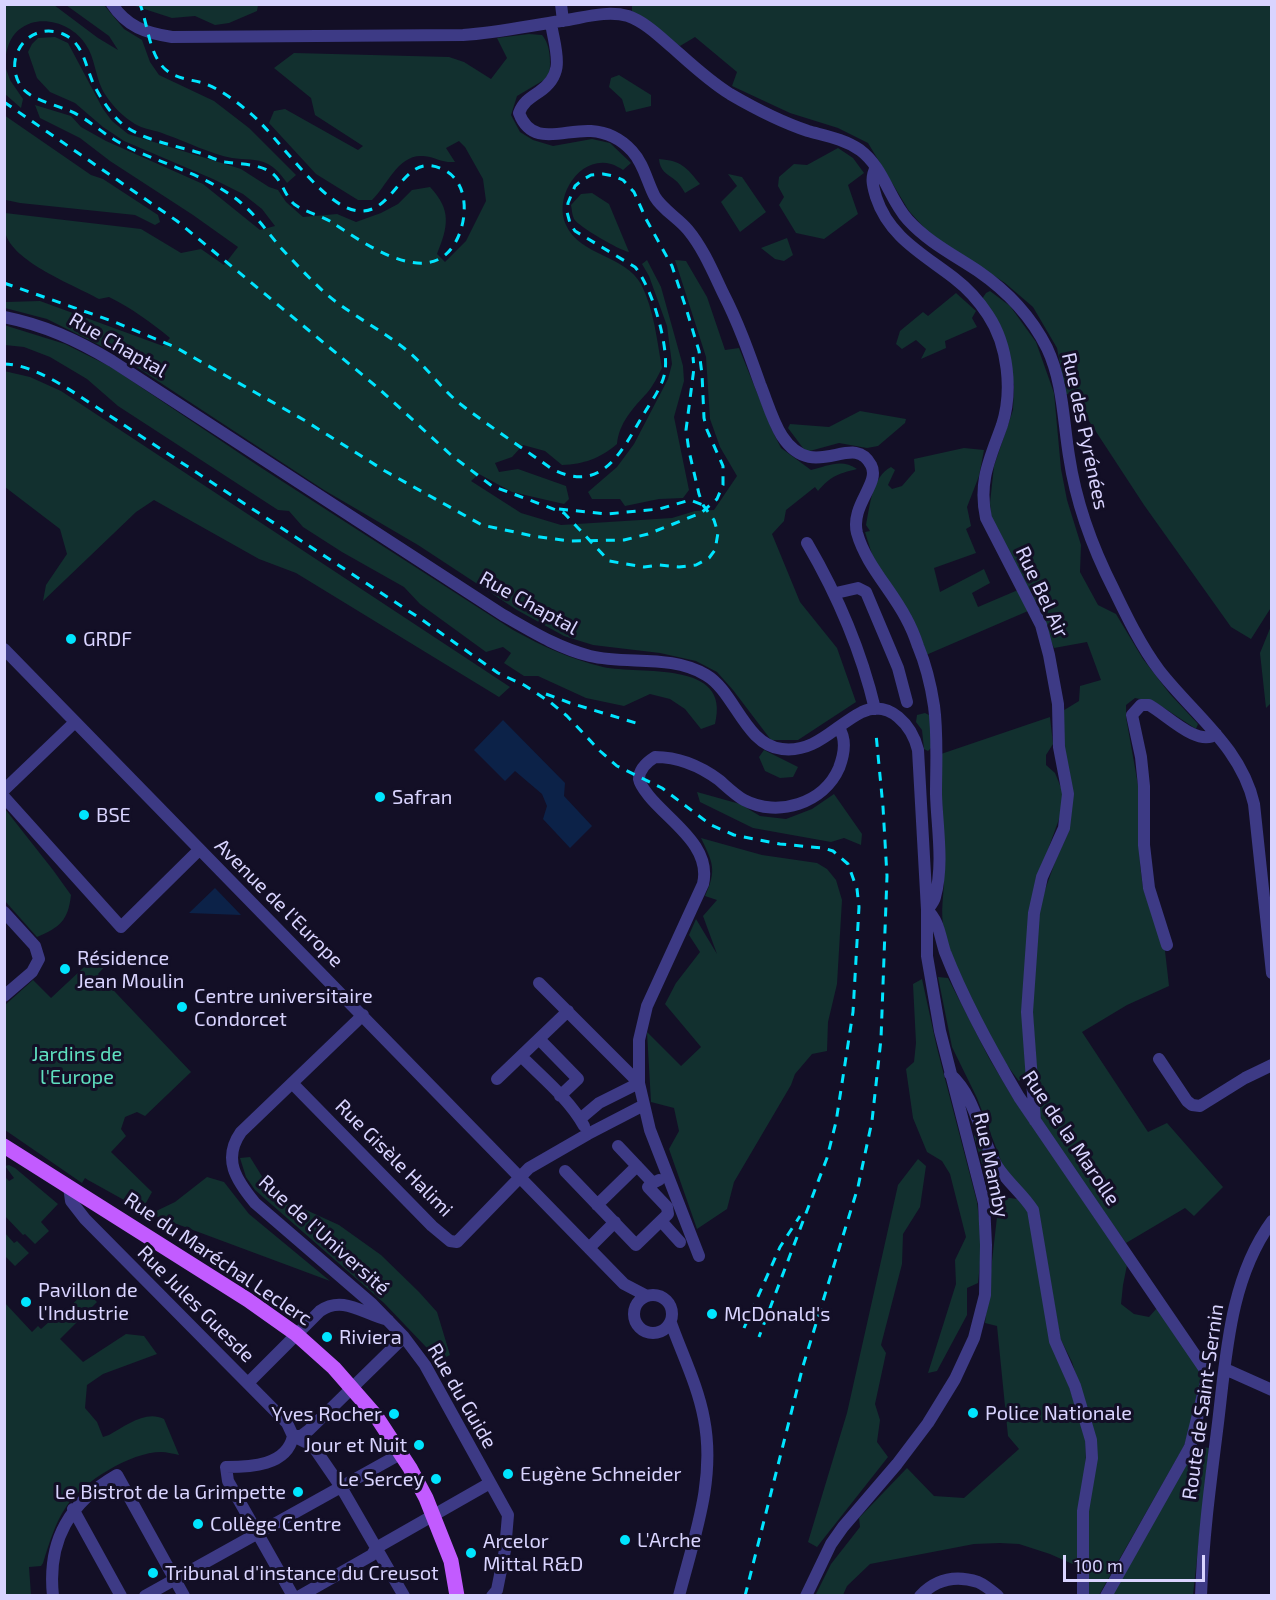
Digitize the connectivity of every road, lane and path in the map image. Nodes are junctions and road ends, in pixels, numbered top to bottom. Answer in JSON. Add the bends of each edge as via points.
{"nodes":[{"id":1,"x":112,"y":4,"type":"edge"},
{"id":2,"x":561,"y":4,"type":"edge"},
{"id":3,"x":557,"y":22,"type":"junction"},
{"id":4,"x":876,"y":167,"type":"junction"},
{"id":5,"x":4,"y":317,"type":"edge"},
{"id":6,"x":807,"y":543,"type":"dead end"},
{"id":7,"x":836,"y":593,"type":"junction"},
{"id":8,"x":4,"y":649,"type":"edge"},
{"id":9,"x":907,"y":702,"type":"dead end"},
{"id":10,"x":875,"y":710,"type":"junction"},
{"id":11,"x":75,"y":722,"type":"junction"},
{"id":12,"x":839,"y":728,"type":"junction"},
{"id":13,"x":1216,"y":734,"type":"junction"},
{"id":14,"x":4,"y":790,"type":"edge"},
{"id":15,"x":4,"y":797,"type":"edge"},
{"id":16,"x":199,"y":850,"type":"junction"},
{"id":17,"x":927,"y":910,"type":"junction"},
{"id":18,"x":4,"y":912,"type":"edge"},
{"id":19,"x":1167,"y":945,"type":"dead end"},
{"id":20,"x":1272,"y":973,"type":"edge"},
{"id":21,"x":539,"y":983,"type":"dead end"},
{"id":22,"x":4,"y":996,"type":"edge"},
{"id":23,"x":568,"y":1011,"type":"junction"},
{"id":24,"x":363,"y":1014,"type":"junction"},
{"id":25,"x":539,"y":1039,"type":"junction"},
{"id":26,"x":521,"y":1056,"type":"junction"},
{"id":27,"x":1159,"y":1059,"type":"dead end"},
{"id":28,"x":1272,"y":1065,"type":"edge"},
{"id":29,"x":950,"y":1074,"type":"junction"},
{"id":30,"x":497,"y":1079,"type":"dead end"},
{"id":31,"x":292,"y":1083,"type":"junction"},
{"id":32,"x":639,"y":1083,"type":"junction"},
{"id":33,"x":560,"y":1096,"type":"junction"},
{"id":34,"x":644,"y":1105,"type":"junction"},
{"id":35,"x":580,"y":1119,"type":"junction"},
{"id":36,"x":1035,"y":1121,"type":"junction"},
{"id":37,"x":588,"y":1134,"type":"junction"},
{"id":38,"x":4,"y":1146,"type":"edge"},
{"id":39,"x":618,"y":1146,"type":"dead end"},
{"id":40,"x":637,"y":1166,"type":"junction"},
{"id":41,"x":565,"y":1171,"type":"dead end"},
{"id":42,"x":668,"y":1176,"type":"junction"},
{"id":43,"x":521,"y":1178,"type":"junction"},
{"id":44,"x":653,"y":1183,"type":"junction"},
{"id":45,"x":69,"y":1187,"type":"junction"},
{"id":46,"x":597,"y":1205,"type":"junction"},
{"id":47,"x":661,"y":1221,"type":"junction"},
{"id":48,"x":1272,"y":1221,"type":"edge"},
{"id":49,"x":615,"y":1222,"type":"junction"},
{"id":50,"x":680,"y":1242,"type":"dead end"},
{"id":51,"x":589,"y":1248,"type":"junction"},
{"id":52,"x":699,"y":1256,"type":"dead end"},
{"id":53,"x":627,"y":1287,"type":"junction"},
{"id":54,"x":648,"y":1296,"type":"junction"},
{"id":55,"x":635,"y":1308,"type":"junction"},
{"id":56,"x":389,"y":1320,"type":"junction"},
{"id":57,"x":671,"y":1323,"type":"junction"},
{"id":58,"x":657,"y":1333,"type":"junction"},
{"id":59,"x":297,"y":1334,"type":"junction"},
{"id":60,"x":404,"y":1337,"type":"junction"},
{"id":61,"x":681,"y":1353,"type":"junction"},
{"id":62,"x":1225,"y":1369,"type":"junction"},
{"id":63,"x":248,"y":1383,"type":"junction"},
{"id":64,"x":353,"y":1388,"type":"junction"},
{"id":65,"x":1272,"y":1390,"type":"edge"},
{"id":66,"x":304,"y":1442,"type":"junction"},
{"id":67,"x":402,"y":1454,"type":"junction"},
{"id":68,"x":490,"y":1483,"type":"junction"},
{"id":69,"x":341,"y":1487,"type":"junction"},
{"id":70,"x":73,"y":1509,"type":"junction"},
{"id":71,"x":433,"y":1515,"type":"junction"},
{"id":72,"x":258,"y":1533,"type":"junction"},
{"id":73,"x":376,"y":1548,"type":"junction"},
{"id":74,"x":175,"y":1579,"type":"junction"},
{"id":75,"x":292,"y":1595,"type":"edge"},
{"id":76,"x":402,"y":1595,"type":"edge"},
{"id":77,"x":53,"y":1596,"type":"edge"},
{"id":78,"x":121,"y":1596,"type":"edge"},
{"id":79,"x":144,"y":1596,"type":"edge"},
{"id":80,"x":184,"y":1596,"type":"edge"},
{"id":81,"x":457,"y":1596,"type":"edge"},
{"id":82,"x":492,"y":1596,"type":"edge"},
{"id":83,"x":679,"y":1596,"type":"edge"},
{"id":84,"x":806,"y":1596,"type":"edge"},
{"id":85,"x":920,"y":1596,"type":"edge"},
{"id":86,"x":998,"y":1596,"type":"edge"},
{"id":87,"x":1083,"y":1596,"type":"edge"},
{"id":88,"x":1106,"y":1596,"type":"edge"},
{"id":89,"x":1201,"y":1596,"type":"edge"}],
"edges":[{"from":1,"to":3,"type":"street","name":"Rue des Pyrénées","via":[[124,20],[139,30],[172,37],[463,35]]},
{"from":2,"to":3,"type":"street"},
{"from":3,"to":4,"type":"street","name":"Rue des Pyrénées","via":[[609,14],[642,22],[728,93],[779,119],[850,144]]},
{"from":3,"to":17,"type":"street","via":[[557,73],[547,87],[525,102],[519,113],[522,121],[534,132],[597,132],[627,146],[638,158],[661,205],[684,225],[700,248],[729,305],[774,420],[790,446],[806,458],[853,452],[873,467],[872,482],[855,518],[857,533],[872,565],[906,617],[919,648],[936,725],[939,869],[935,900]]},
{"from":4,"to":13,"type":"street","name":"Rue des Pyrénées","via":[[911,223],[1002,289],[1032,322],[1055,369],[1077,497],[1102,565],[1151,658]]},
{"from":4,"to":36,"type":"street","name":"Rue Bel Air","via":[[873,186],[890,224],[909,246],[973,295],[989,316],[1005,361],[1007,404],[988,460],[982,500],[986,518],[1041,625],[1050,655],[1068,794],[1064,828],[1042,877],[1034,913],[1027,1012]]},
{"from":5,"to":12,"type":"street","name":"Rue Chaptal","via":[[62,333],[103,356],[503,615],[553,643],[590,656],[667,662],[696,669],[718,685],[759,739],[779,749],[803,748]]},
{"from":6,"to":7,"type":"street"},
{"from":7,"to":9,"type":"street","via":[[858,588],[866,592],[898,668]]},
{"from":7,"to":10,"type":"street","via":[[866,670]]},
{"from":8,"to":11,"type":"street","name":"Avenue de l'Europe"},
{"from":10,"to":12,"type":"street","name":"Rue Chaptal","via":[[864,711]]},
{"from":10,"to":17,"type":"street","via":[[898,716],[909,727],[918,750]]},
{"from":11,"to":14,"type":"street"},
{"from":11,"to":16,"type":"street","name":"Avenue de l'Europe"},
{"from":12,"to":32,"type":"street","via":[[844,749],[834,777],[816,796],[787,807],[758,806],[743,800],[708,773],[680,761],[655,757],[642,768],[641,785],[693,843],[705,875],[647,1006],[640,1029]]},
{"from":13,"to":19,"type":"street","via":[[1197,737],[1149,705],[1141,705],[1132,715],[1144,786],[1149,888]]},
{"from":13,"to":20,"type":"street","name":"Rue des Pyrénées","via":[[1238,762],[1251,790]]},
{"from":15,"to":16,"type":"street","via":[[121,927]]},
{"from":16,"to":24,"type":"street","name":"Avenue de l'Europe"},
{"from":17,"to":29,"type":"street","name":"Rue Mamby","via":[[930,979]]},
{"from":17,"to":36,"type":"street","name":"Rue de la Marolle","via":[[936,921],[962,993],[994,1057]]},
{"from":18,"to":22,"type":"street","via":[[35,946],[39,959],[32,972]]},
{"from":21,"to":23,"type":"street"},
{"from":23,"to":25,"type":"street"},
{"from":23,"to":32,"type":"street"},
{"from":24,"to":31,"type":"street","name":"Rue de l'Université"},
{"from":24,"to":43,"type":"street","name":"Avenue de l'Europe"},
{"from":25,"to":26,"type":"street"},
{"from":25,"to":33,"type":"street","via":[[578,1079]]},
{"from":26,"to":30,"type":"street"},
{"from":26,"to":33,"type":"street"},
{"from":27,"to":28,"type":"street","via":[[1187,1101],[1200,1106]]},
{"from":29,"to":84,"type":"street","name":"Rue Mamby","via":[[984,1203],[985,1295],[974,1338],[928,1423],[831,1544]]},
{"from":29,"to":87,"type":"street","via":[[963,1085],[999,1169],[1033,1210],[1055,1341],[1076,1386],[1091,1440],[1092,1458],[1083,1511]]},
{"from":31,"to":43,"type":"street","name":"Rue Gisèle Halimi","via":[[450,1241],[457,1242]]},
{"from":31,"to":56,"type":"street","name":"Rue de l'Université","via":[[241,1131],[232,1159],[235,1173],[255,1203]]},
{"from":32,"to":34,"type":"street"},
{"from":32,"to":35,"type":"street","via":[[599,1102]]},
{"from":33,"to":35,"type":"street"},
{"from":34,"to":37,"type":"street","name":"Rue Gisèle Halimi"},
{"from":34,"to":42,"type":"street"},
{"from":35,"to":37,"type":"street"},
{"from":36,"to":88,"type":"street","name":"Rue de la Marolle","via":[[1208,1374],[1190,1447]]},
{"from":37,"to":43,"type":"street","name":"Rue Gisèle Halimi","via":[[529,1168]]},
{"from":38,"to":45,"type":"main road","name":"Rue du Maréchal Leclerc"},
{"from":39,"to":40,"type":"street"},
{"from":40,"to":44,"type":"street"},
{"from":40,"to":46,"type":"street"},
{"from":41,"to":46,"type":"street"},
{"from":42,"to":44,"type":"street"},
{"from":42,"to":52,"type":"street"},
{"from":43,"to":51,"type":"street","name":"Avenue de l'Europe"},
{"from":44,"to":47,"type":"street","via":[[648,1187],[667,1207],[668,1214]]},
{"from":45,"to":59,"type":"main road","name":"Rue du Maréchal Leclerc"},
{"from":45,"to":63,"type":"street","name":"Rue Jules Guesde","via":[[74,1208]]},
{"from":46,"to":49,"type":"street"},
{"from":47,"to":49,"type":"street","via":[[636,1245]]},
{"from":47,"to":50,"type":"street"},
{"from":48,"to":62,"type":"street","name":"Route de Saint-Sernin","via":[[1241,1280]]},
{"from":49,"to":51,"type":"street"},
{"from":51,"to":53,"type":"street","name":"Avenue de l'Europe"},
{"from":53,"to":54,"type":"street","name":"Avenue de l'Europe"},
{"from":53,"to":55,"type":"street","name":"Avenue de l'Europe"},
{"from":54,"to":55,"type":"street"},
{"from":54,"to":57,"type":"street","via":[[658,1295],[668,1302],[673,1312]]},
{"from":55,"to":58,"type":"street","via":[[634,1318],[640,1328]]},
{"from":56,"to":59,"type":"street","via":[[333,1304]]},
{"from":56,"to":60,"type":"street","name":"Rue du Guide"},
{"from":57,"to":58,"type":"street"},
{"from":57,"to":61,"type":"street"},
{"from":58,"to":61,"type":"street"},
{"from":59,"to":63,"type":"street"},
{"from":59,"to":64,"type":"main road","name":"Rue du Maréchal Leclerc"},
{"from":60,"to":64,"type":"street"},
{"from":60,"to":68,"type":"street","name":"Rue du Guide","via":[[425,1365]]},
{"from":61,"to":83,"type":"street","via":[[704,1418],[708,1473]]},
{"from":62,"to":65,"type":"street"},
{"from":62,"to":89,"type":"street","name":"Route de Saint-Sernin"},
{"from":63,"to":66,"type":"street","name":"Rue Jules Guesde"},
{"from":64,"to":66,"type":"street","via":[[301,1436]]},
{"from":64,"to":67,"type":"main road","name":"Rue du Maréchal Leclerc"},
{"from":66,"to":69,"type":"street","name":"Rue Jules Guesde"},
{"from":66,"to":72,"type":"street","via":[[292,1444],[268,1463],[226,1467],[228,1481]]},
{"from":67,"to":69,"type":"street"},
{"from":67,"to":71,"type":"main road","name":"Rue du Maréchal Leclerc"},
{"from":68,"to":71,"type":"street"},
{"from":68,"to":82,"type":"street","name":"Rue du Guide","via":[[504,1508],[508,1525],[497,1590]]},
{"from":69,"to":72,"type":"street"},
{"from":69,"to":73,"type":"street","name":"Rue Jules Guesde"},
{"from":70,"to":74,"type":"street","via":[[117,1475]]},
{"from":70,"to":77,"type":"street","via":[[56,1550]]},
{"from":70,"to":78,"type":"street"},
{"from":71,"to":73,"type":"street"},
{"from":71,"to":81,"type":"main road","name":"Rue du Maréchal Leclerc","via":[[451,1561]]},
{"from":72,"to":74,"type":"street"},
{"from":72,"to":75,"type":"street"},
{"from":73,"to":75,"type":"street","via":[[369,1548]]},
{"from":73,"to":76,"type":"street","name":"Rue Jules Guesde"},
{"from":74,"to":79,"type":"street"},
{"from":74,"to":80,"type":"street"},
{"from":85,"to":86,"type":"street","via":[[939,1581],[955,1578],[979,1582]]}]}
